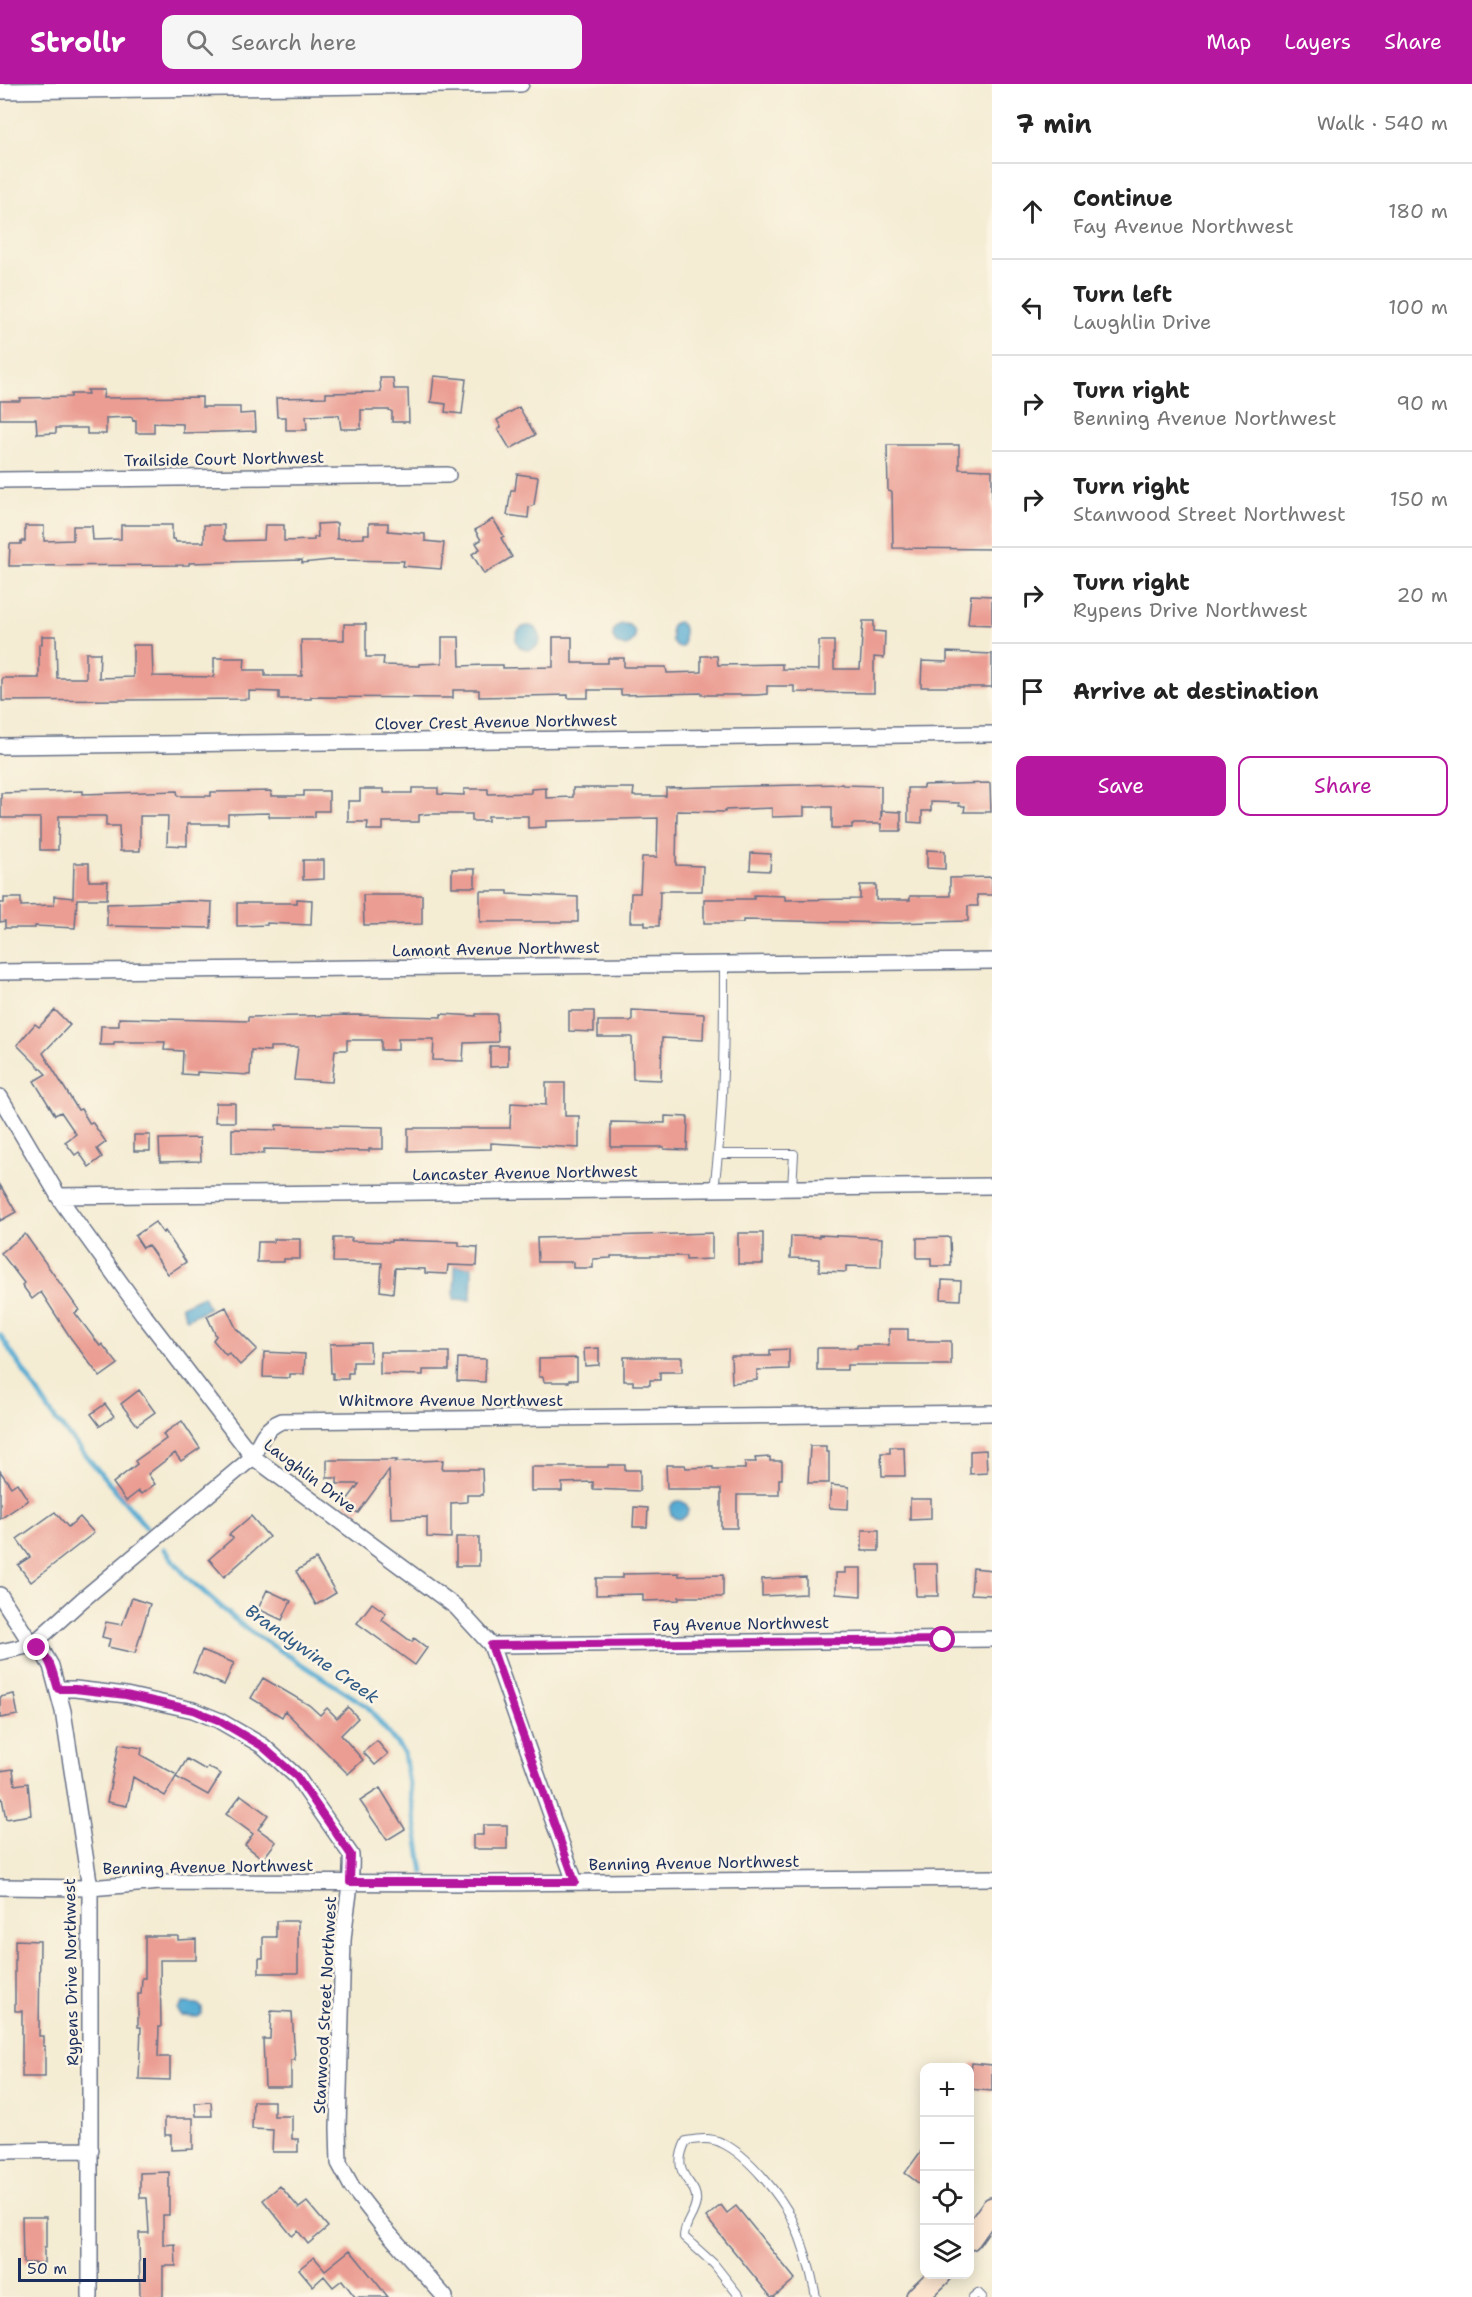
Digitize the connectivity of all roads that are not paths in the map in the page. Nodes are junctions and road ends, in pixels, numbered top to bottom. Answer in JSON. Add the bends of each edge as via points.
{"nodes":[{"id":1,"x":520,"y":84,"type":"edge"},
{"id":2,"x":0,"y":91,"type":"edge"},
{"id":3,"x":448,"y":475,"type":"dead end"},
{"id":4,"x":0,"y":480,"type":"edge"},
{"id":5,"x":992,"y":734,"type":"edge"},
{"id":6,"x":0,"y":747,"type":"edge"},
{"id":7,"x":992,"y":961,"type":"edge"},
{"id":8,"x":724,"y":964,"type":"junction"},
{"id":9,"x":0,"y":972,"type":"edge"},
{"id":10,"x":0,"y":1097,"type":"edge"},
{"id":11,"x":719,"y":1154,"type":"junction"},
{"id":12,"x":992,"y":1186,"type":"edge"},
{"id":13,"x":792,"y":1188,"type":"junction"},
{"id":14,"x":714,"y":1189,"type":"junction"},
{"id":15,"x":58,"y":1196,"type":"junction"},
{"id":16,"x":992,"y":1413,"type":"edge"},
{"id":17,"x":253,"y":1457,"type":"junction"},
{"id":18,"x":0,"y":1595,"type":"edge"},
{"id":19,"x":992,"y":1639,"type":"edge"},
{"id":20,"x":32,"y":1645,"type":"junction"},
{"id":21,"x":491,"y":1645,"type":"junction"},
{"id":22,"x":0,"y":1652,"type":"edge"},
{"id":23,"x":58,"y":1689,"type":"junction"},
{"id":24,"x":992,"y":1878,"type":"edge"},
{"id":25,"x":350,"y":1882,"type":"junction"},
{"id":26,"x":575,"y":1882,"type":"junction"},
{"id":27,"x":0,"y":1887,"type":"edge"},
{"id":28,"x":90,"y":1888,"type":"junction"},
{"id":29,"x":91,"y":2150,"type":"junction"},
{"id":30,"x":0,"y":2151,"type":"edge"},
{"id":31,"x":992,"y":2208,"type":"edge"},
{"id":32,"x":974,"y":2232,"type":"edge"},
{"id":33,"x":936,"y":2279,"type":"edge"},
{"id":34,"x":90,"y":2297,"type":"edge"},
{"id":35,"x":445,"y":2297,"type":"edge"},
{"id":36,"x":740,"y":2297,"type":"edge"},
{"id":37,"x":816,"y":2297,"type":"edge"},
{"id":38,"x":917,"y":2297,"type":"edge"},
{"id":39,"x":973,"y":2297,"type":"edge"},
{"id":40,"x":982,"y":2297,"type":"edge"}],
"edges":[{"from":1,"to":2,"type":"street"},
{"from":3,"to":4,"type":"street","name":"Trailside Court Northwest"},
{"from":5,"to":6,"type":"street","name":"Clover Crest Avenue Northwest"},
{"from":7,"to":8,"type":"street","name":"Lamont Avenue Northwest"},
{"from":8,"to":9,"type":"street","name":"Lamont Avenue Northwest"},
{"from":8,"to":11,"type":"lane"},
{"from":10,"to":15,"type":"street","name":"Laughlin Drive"},
{"from":11,"to":13,"type":"lane","via":[[794,1154]]},
{"from":11,"to":14,"type":"lane"},
{"from":12,"to":13,"type":"street","name":"Lancaster Avenue Northwest"},
{"from":13,"to":14,"type":"street","name":"Lancaster Avenue Northwest"},
{"from":14,"to":15,"type":"street","name":"Lancaster Avenue Northwest"},
{"from":15,"to":17,"type":"street","name":"Laughlin Drive"},
{"from":16,"to":17,"type":"street","name":"Whitmore Avenue Northwest","via":[[296,1419],[272,1425]]},
{"from":17,"to":20,"type":"street","name":"Whitmore Avenue Northwest"},
{"from":17,"to":21,"type":"street","name":"Laughlin Drive","via":[[456,1608]]},
{"from":18,"to":20,"type":"street","name":"Rypens Drive Northwest"},
{"from":19,"to":21,"type":"street","name":"Fay Avenue Northwest"},
{"from":20,"to":22,"type":"street","name":"Whitmore Avenue Northwest"},
{"from":20,"to":23,"type":"street","name":"Rypens Drive Northwest","via":[[43,1652]]},
{"from":21,"to":26,"type":"street","name":"Laughlin Drive"},
{"from":23,"to":25,"type":"street","name":"Stanwood Street Northwest","via":[[126,1695],[193,1710],[262,1746],[297,1777],[351,1855]]},
{"from":23,"to":28,"type":"street","name":"Rypens Drive Northwest"},
{"from":24,"to":26,"type":"street","name":"Benning Avenue Northwest"},
{"from":25,"to":26,"type":"street","name":"Benning Avenue Northwest"},
{"from":25,"to":28,"type":"street","name":"Benning Avenue Northwest","via":[[160,1882]]},
{"from":25,"to":35,"type":"street","name":"Stanwood Street Northwest","via":[[343,1941],[339,2163],[382,2227]]},
{"from":27,"to":28,"type":"street","name":"Benning Avenue Northwest"},
{"from":28,"to":29,"type":"street","name":"Rypens Drive Northwest"},
{"from":29,"to":30,"type":"street"},
{"from":29,"to":34,"type":"street","name":"Rypens Drive Northwest"},
{"from":31,"to":32,"type":"main road"},
{"from":33,"to":38,"type":"main road"},
{"from":36,"to":37,"type":"lane","via":[[714,2264],[684,2237],[696,2203],[679,2159],[686,2141],[702,2138],[722,2142],[750,2163],[782,2199],[809,2262]]},
{"from":39,"to":40,"type":"lane","via":[[978,2293]]}]}
